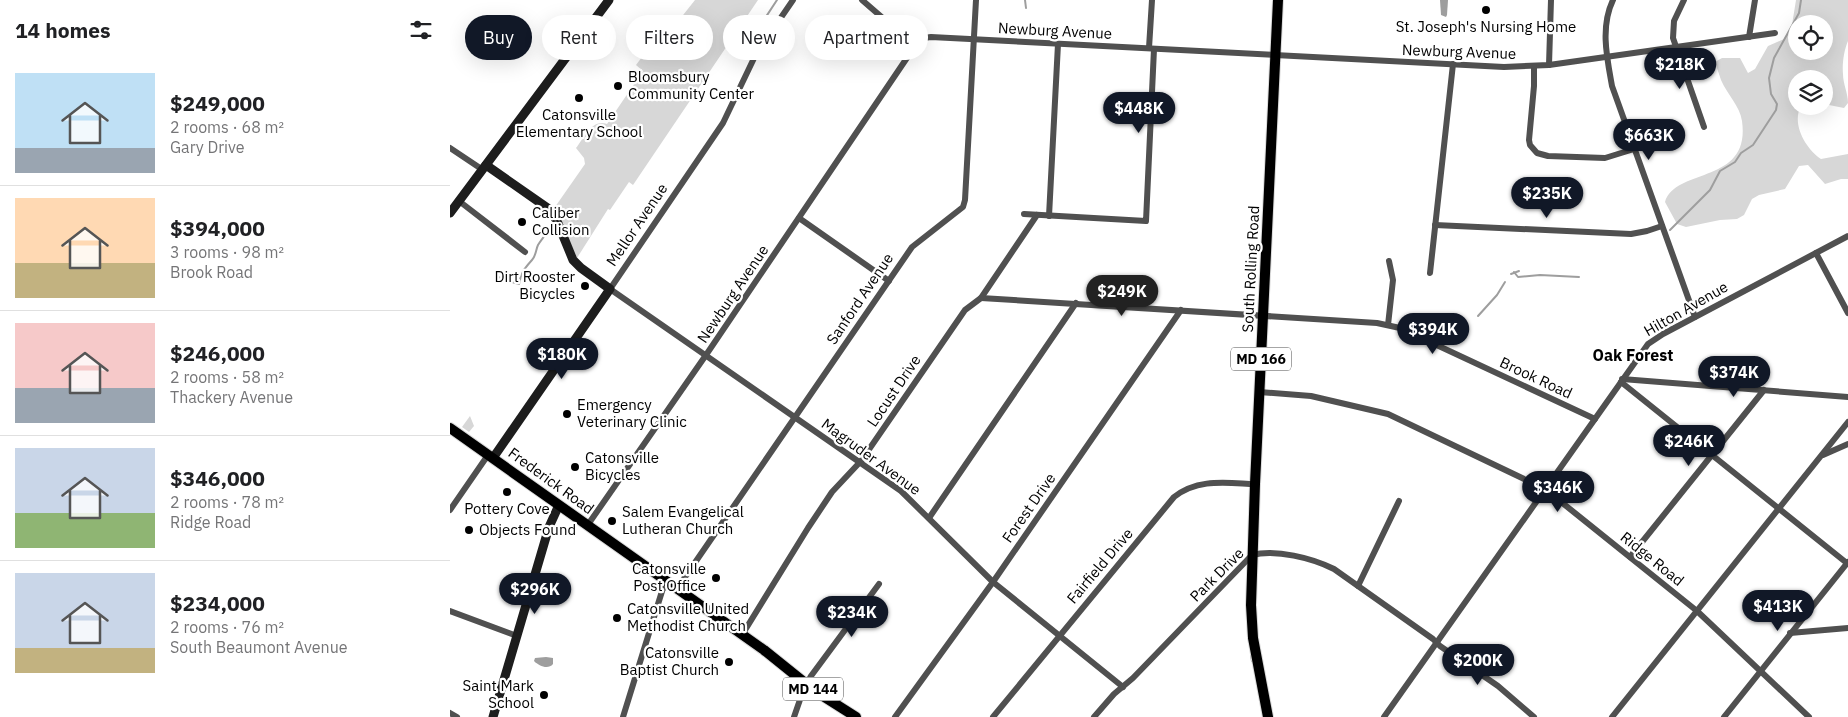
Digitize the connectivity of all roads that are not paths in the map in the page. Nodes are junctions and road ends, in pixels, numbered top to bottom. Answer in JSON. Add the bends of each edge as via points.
{"nodes":[{"id":1,"x":609,"y":0,"type":"edge"},
{"id":2,"x":793,"y":0,"type":"edge"},
{"id":3,"x":862,"y":0,"type":"edge"},
{"id":4,"x":976,"y":0,"type":"edge"},
{"id":5,"x":1152,"y":0,"type":"edge"},
{"id":6,"x":1278,"y":0,"type":"edge"},
{"id":7,"x":1551,"y":0,"type":"edge"},
{"id":8,"x":1613,"y":0,"type":"edge"},
{"id":9,"x":1684,"y":0,"type":"edge"},
{"id":10,"x":1755,"y":0,"type":"edge"},
{"id":11,"x":879,"y":15,"type":"edge"},
{"id":12,"x":1775,"y":33,"type":"dead end"},
{"id":13,"x":928,"y":37,"type":"edge"},
{"id":14,"x":1749,"y":37,"type":"junction"},
{"id":15,"x":974,"y":39,"type":"junction"},
{"id":16,"x":1058,"y":44,"type":"junction"},
{"id":17,"x":1676,"y":47,"type":"junction"},
{"id":18,"x":1152,"y":49,"type":"junction"},
{"id":19,"x":1276,"y":56,"type":"junction"},
{"id":20,"x":1607,"y":57,"type":"junction"},
{"id":21,"x":906,"y":60,"type":"edge"},
{"id":22,"x":1453,"y":64,"type":"junction"},
{"id":23,"x":1549,"y":65,"type":"junction"},
{"id":24,"x":1534,"y":67,"type":"junction"},
{"id":25,"x":1704,"y":127,"type":"dead end"},
{"id":26,"x":450,"y":148,"type":"edge"},
{"id":27,"x":1634,"y":149,"type":"junction"},
{"id":28,"x":484,"y":167,"type":"junction"},
{"id":29,"x":459,"y":201,"type":"junction"},
{"id":30,"x":450,"y":213,"type":"edge"},
{"id":31,"x":1024,"y":214,"type":"dead end"},
{"id":32,"x":1037,"y":215,"type":"junction"},
{"id":33,"x":1049,"y":216,"type":"junction"},
{"id":34,"x":799,"y":218,"type":"junction"},
{"id":35,"x":1435,"y":225,"type":"junction"},
{"id":36,"x":1662,"y":226,"type":"junction"},
{"id":37,"x":1848,"y":236,"type":"edge"},
{"id":38,"x":525,"y":252,"type":"dead end"},
{"id":39,"x":1816,"y":253,"type":"junction"},
{"id":40,"x":1389,"y":261,"type":"dead end"},
{"id":41,"x":1430,"y":273,"type":"dead end"},
{"id":42,"x":889,"y":281,"type":"junction"},
{"id":43,"x":610,"y":289,"type":"junction"},
{"id":44,"x":980,"y":298,"type":"junction"},
{"id":45,"x":1076,"y":304,"type":"junction"},
{"id":46,"x":1181,"y":310,"type":"junction"},
{"id":47,"x":1848,"y":313,"type":"edge"},
{"id":48,"x":1264,"y":315,"type":"junction"},
{"id":49,"x":1695,"y":317,"type":"junction"},
{"id":50,"x":1388,"y":325,"type":"junction"},
{"id":51,"x":706,"y":355,"type":"junction"},
{"id":52,"x":1622,"y":380,"type":"junction"},
{"id":53,"x":1764,"y":390,"type":"junction"},
{"id":54,"x":1259,"y":392,"type":"junction"},
{"id":55,"x":1848,"y":397,"type":"edge"},
{"id":56,"x":795,"y":417,"type":"junction"},
{"id":57,"x":1594,"y":419,"type":"junction"},
{"id":58,"x":1848,"y":422,"type":"edge"},
{"id":59,"x":450,"y":428,"type":"edge"},
{"id":60,"x":1848,"y":444,"type":"edge"},
{"id":61,"x":1712,"y":455,"type":"junction"},
{"id":62,"x":1822,"y":455,"type":"junction"},
{"id":63,"x":490,"y":457,"type":"junction"},
{"id":64,"x":860,"y":461,"type":"junction"},
{"id":65,"x":1255,"y":484,"type":"junction"},
{"id":66,"x":1545,"y":489,"type":"junction"},
{"id":67,"x":1399,"y":501,"type":"dead end"},
{"id":68,"x":559,"y":505,"type":"junction"},
{"id":69,"x":1779,"y":509,"type":"junction"},
{"id":70,"x":450,"y":510,"type":"edge"},
{"id":71,"x":929,"y":518,"type":"junction"},
{"id":72,"x":587,"y":526,"type":"junction"},
{"id":73,"x":1252,"y":555,"type":"junction"},
{"id":74,"x":1630,"y":557,"type":"junction"},
{"id":75,"x":1848,"y":563,"type":"edge"},
{"id":76,"x":993,"y":582,"type":"junction"},
{"id":77,"x":880,"y":584,"type":"dead end"},
{"id":78,"x":671,"y":585,"type":"junction"},
{"id":79,"x":1358,"y":586,"type":"junction"},
{"id":80,"x":450,"y":611,"type":"edge"},
{"id":81,"x":1697,"y":611,"type":"junction"},
{"id":82,"x":1848,"y":628,"type":"edge"},
{"id":83,"x":1790,"y":633,"type":"junction"},
{"id":84,"x":742,"y":634,"type":"junction"},
{"id":85,"x":1059,"y":635,"type":"junction"},
{"id":86,"x":517,"y":636,"type":"junction"},
{"id":87,"x":1436,"y":642,"type":"junction"},
{"id":88,"x":1760,"y":671,"type":"junction"},
{"id":89,"x":808,"y":682,"type":"junction"},
{"id":90,"x":1123,"y":686,"type":"junction"},
{"id":91,"x":450,"y":713,"type":"edge"},
{"id":92,"x":852,"y":714,"type":"edge"},
{"id":93,"x":457,"y":717,"type":"edge"},
{"id":94,"x":493,"y":717,"type":"edge"},
{"id":95,"x":623,"y":717,"type":"edge"},
{"id":96,"x":794,"y":717,"type":"edge"},
{"id":97,"x":895,"y":717,"type":"edge"},
{"id":98,"x":993,"y":717,"type":"edge"},
{"id":99,"x":1094,"y":717,"type":"edge"},
{"id":100,"x":1268,"y":717,"type":"edge"},
{"id":101,"x":1384,"y":717,"type":"edge"},
{"id":102,"x":1534,"y":717,"type":"edge"},
{"id":103,"x":1612,"y":717,"type":"edge"},
{"id":104,"x":1724,"y":717,"type":"edge"},
{"id":105,"x":1809,"y":717,"type":"edge"}],
"edges":[{"from":1,"to":28,"type":"street"},
{"from":2,"to":43,"type":"street","name":"Mellor Avenue","via":[[756,54],[720,129]]},
{"from":3,"to":11,"type":"street"},
{"from":4,"to":15,"type":"street","name":"Sanford Avenue"},
{"from":5,"to":18,"type":"street"},
{"from":6,"to":19,"type":"main road","name":"South Rolling Road","number":"MD 166"},
{"from":7,"to":23,"type":"street"},
{"from":8,"to":20,"type":"street","via":[[1606,28]]},
{"from":9,"to":17,"type":"street","via":[[1674,21]]},
{"from":10,"to":14,"type":"street"},
{"from":12,"to":14,"type":"street","name":"Newburg Avenue"},
{"from":13,"to":15,"type":"street","name":"Newburg Avenue"},
{"from":14,"to":17,"type":"street","name":"Newburg Avenue"},
{"from":15,"to":16,"type":"street","name":"Newburg Avenue"},
{"from":15,"to":42,"type":"street","name":"Sanford Avenue","via":[[964,204],[912,247]]},
{"from":16,"to":18,"type":"street","name":"Newburg Avenue"},
{"from":16,"to":33,"type":"street"},
{"from":17,"to":20,"type":"street","name":"Newburg Avenue"},
{"from":17,"to":25,"type":"street"},
{"from":18,"to":19,"type":"street","name":"Newburg Avenue"},
{"from":18,"to":33,"type":"street","via":[[1146,221]]},
{"from":19,"to":22,"type":"street","name":"Newburg Avenue"},
{"from":19,"to":48,"type":"main road","name":"South Rolling Road","number":"MD 166"},
{"from":20,"to":23,"type":"street","name":"Newburg Avenue"},
{"from":20,"to":27,"type":"street","via":[[1612,86]]},
{"from":21,"to":34,"type":"street","name":"Newburg Avenue"},
{"from":22,"to":24,"type":"street","name":"Newburg Avenue"},
{"from":22,"to":35,"type":"street"},
{"from":23,"to":24,"type":"street","name":"Newburg Avenue"},
{"from":24,"to":27,"type":"street","via":[[1529,140],[1537,153],[1605,158]]},
{"from":26,"to":28,"type":"street"},
{"from":27,"to":36,"type":"street"},
{"from":28,"to":29,"type":"street"},
{"from":28,"to":43,"type":"street","via":[[549,209],[573,260]]},
{"from":29,"to":30,"type":"street"},
{"from":29,"to":38,"type":"street"},
{"from":31,"to":32,"type":"street"},
{"from":32,"to":33,"type":"street"},
{"from":32,"to":44,"type":"street","name":"Locust Drive"},
{"from":34,"to":42,"type":"street"},
{"from":34,"to":51,"type":"street","name":"Newburg Avenue"},
{"from":35,"to":36,"type":"street","via":[[1631,234]]},
{"from":35,"to":41,"type":"street"},
{"from":36,"to":49,"type":"street"},
{"from":37,"to":39,"type":"street","name":"Hilton Avenue"},
{"from":39,"to":47,"type":"street"},
{"from":39,"to":49,"type":"street","name":"Hilton Avenue"},
{"from":40,"to":50,"type":"street","via":[[1393,280]]},
{"from":42,"to":56,"type":"street","name":"Sanford Avenue"},
{"from":43,"to":51,"type":"street","name":"Magruder Avenue"},
{"from":43,"to":63,"type":"street","name":"Mellor Avenue"},
{"from":44,"to":45,"type":"street","name":"Brook Road"},
{"from":44,"to":64,"type":"street","name":"Locust Drive","via":[[965,310]]},
{"from":45,"to":46,"type":"street","name":"Brook Road"},
{"from":45,"to":71,"type":"street"},
{"from":46,"to":48,"type":"street","name":"Brook Road"},
{"from":46,"to":76,"type":"street","name":"Forest Drive"},
{"from":48,"to":50,"type":"street","name":"Brook Road"},
{"from":48,"to":54,"type":"main road","name":"South Rolling Road","number":"MD 166"},
{"from":49,"to":52,"type":"street","name":"Hilton Avenue","via":[[1648,344]]},
{"from":50,"to":57,"type":"street","name":"Brook Road"},
{"from":51,"to":56,"type":"street","name":"Magruder Avenue"},
{"from":51,"to":72,"type":"street","name":"Newburg Avenue"},
{"from":52,"to":53,"type":"street"},
{"from":52,"to":57,"type":"street","name":"Hilton Avenue"},
{"from":52,"to":61,"type":"street"},
{"from":53,"to":55,"type":"street"},
{"from":53,"to":61,"type":"street"},
{"from":54,"to":65,"type":"main road","name":"South Rolling Road","number":"MD 166"},
{"from":54,"to":66,"type":"street","name":"Ridge Road","via":[[1311,396],[1388,414]]},
{"from":56,"to":64,"type":"street","name":"Magruder Avenue"},
{"from":56,"to":78,"type":"street","name":"Sanford Avenue","via":[[683,580]]},
{"from":57,"to":66,"type":"street","name":"Hilton Avenue"},
{"from":58,"to":62,"type":"street"},
{"from":59,"to":63,"type":"main road","name":"Frederick Road","number":"MD 144"},
{"from":60,"to":62,"type":"street"},
{"from":61,"to":69,"type":"street"},
{"from":61,"to":74,"type":"street"},
{"from":62,"to":69,"type":"street"},
{"from":63,"to":68,"type":"main road","name":"Frederick Road","number":"MD 144"},
{"from":63,"to":70,"type":"street"},
{"from":64,"to":71,"type":"street","name":"Magruder Avenue","via":[[901,491]]},
{"from":64,"to":84,"type":"street","name":"Locust Drive","via":[[832,492]]},
{"from":65,"to":73,"type":"main road","name":"South Rolling Road","number":"MD 166"},
{"from":65,"to":85,"type":"street","name":"Fairfield Drive","via":[[1206,483],[1181,491]]},
{"from":66,"to":74,"type":"street","name":"Ridge Road"},
{"from":66,"to":87,"type":"street","name":"Hilton Avenue"},
{"from":67,"to":79,"type":"street"},
{"from":68,"to":72,"type":"main road","name":"Frederick Road","number":"MD 144"},
{"from":68,"to":86,"type":"street","via":[[549,527]]},
{"from":69,"to":75,"type":"street"},
{"from":69,"to":81,"type":"street"},
{"from":71,"to":76,"type":"street","name":"Magruder Avenue"},
{"from":72,"to":78,"type":"main road","name":"Frederick Road","number":"MD 144"},
{"from":73,"to":79,"type":"street","name":"Park Drive","via":[[1290,555],[1322,563]]},
{"from":73,"to":90,"type":"street","name":"Park Drive"},
{"from":73,"to":100,"type":"main road","name":"South Rolling Road","number":"MD 166","via":[[1250,618]]},
{"from":74,"to":81,"type":"street","name":"Ridge Road"},
{"from":75,"to":83,"type":"street"},
{"from":76,"to":85,"type":"street","name":"Magruder Avenue"},
{"from":76,"to":97,"type":"street","name":"Forest Drive"},
{"from":77,"to":89,"type":"street"},
{"from":78,"to":84,"type":"main road","name":"Frederick Road","number":"MD 144"},
{"from":78,"to":95,"type":"street","name":"Sanford Avenue","via":[[663,588]]},
{"from":79,"to":87,"type":"street","name":"Park Drive"},
{"from":80,"to":86,"type":"street"},
{"from":81,"to":88,"type":"street","name":"Ridge Road"},
{"from":81,"to":103,"type":"street"},
{"from":82,"to":83,"type":"street"},
{"from":83,"to":88,"type":"street"},
{"from":84,"to":89,"type":"main road","name":"Frederick Road","number":"MD 144"},
{"from":85,"to":90,"type":"street","name":"Magruder Avenue"},
{"from":85,"to":98,"type":"street","name":"Fairfield Drive"},
{"from":86,"to":94,"type":"street"},
{"from":87,"to":101,"type":"street","name":"Hilton Avenue"},
{"from":87,"to":102,"type":"street","name":"Park Drive"},
{"from":88,"to":104,"type":"street"},
{"from":88,"to":105,"type":"street","name":"Ridge Road"},
{"from":89,"to":92,"type":"main road","name":"Frederick Road","number":"MD 144"},
{"from":89,"to":96,"type":"street"},
{"from":90,"to":99,"type":"street","name":"Park Drive"},
{"from":91,"to":93,"type":"street"}]}
